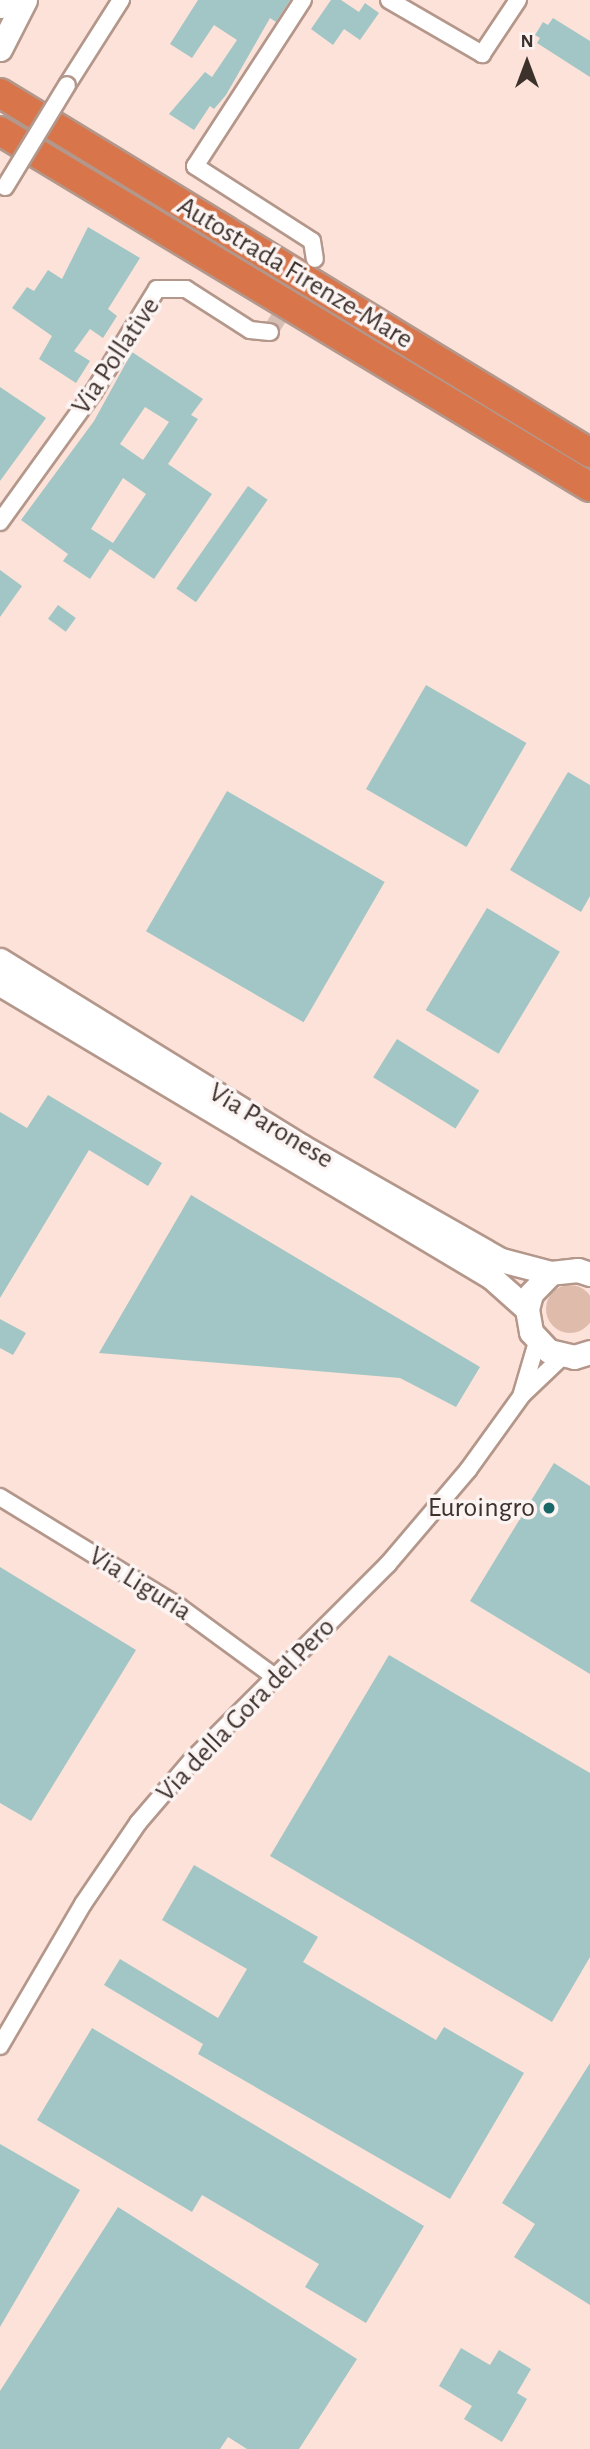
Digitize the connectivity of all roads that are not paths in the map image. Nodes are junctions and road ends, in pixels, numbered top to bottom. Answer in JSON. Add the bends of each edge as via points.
{"nodes":[{"id":1,"x":3,"y":0,"type":"edge"},
{"id":2,"x":25,"y":0,"type":"edge"},
{"id":3,"x":121,"y":0,"type":"edge"},
{"id":4,"x":303,"y":0,"type":"edge"},
{"id":5,"x":388,"y":0,"type":"edge"},
{"id":6,"x":518,"y":0,"type":"edge"},
{"id":7,"x":0,"y":6,"type":"edge"},
{"id":8,"x":4,"y":41,"type":"edge"},
{"id":9,"x":0,"y":93,"type":"edge"},
{"id":10,"x":0,"y":131,"type":"edge"},
{"id":11,"x":3,"y":192,"type":"edge"},
{"id":12,"x":314,"y":259,"type":"dead end"},
{"id":13,"x":270,"y":332,"type":"dead end"},
{"id":14,"x":590,"y":453,"type":"edge"},
{"id":15,"x":590,"y":487,"type":"edge"},
{"id":16,"x":0,"y":522,"type":"edge"},
{"id":17,"x":0,"y":960,"type":"edge"},
{"id":18,"x":0,"y":984,"type":"edge"},
{"id":19,"x":551,"y":1273,"type":"junction"},
{"id":20,"x":590,"y":1274,"type":"edge"},
{"id":21,"x":527,"y":1308,"type":"junction"},
{"id":22,"x":537,"y":1342,"type":"junction"},
{"id":23,"x":590,"y":1352,"type":"edge"},
{"id":24,"x":563,"y":1356,"type":"junction"},
{"id":25,"x":522,"y":1395,"type":"junction"},
{"id":26,"x":0,"y":1497,"type":"edge"},
{"id":27,"x":275,"y":1676,"type":"junction"},
{"id":28,"x":0,"y":2046,"type":"edge"}],
"edges":[{"from":1,"to":7,"type":"main road"},
{"from":2,"to":8,"type":"main road"},
{"from":3,"to":11,"type":"street","bridge":true},
{"from":4,"to":12,"type":"street","via":[[195,166],[312,241]]},
{"from":5,"to":6,"type":"street","via":[[482,54]]},
{"from":9,"to":14,"type":"highway","name":"Autostrada Firenze-Mare"},
{"from":10,"to":15,"type":"highway","name":"Autostrada Firenze-Mare"},
{"from":13,"to":16,"type":"street","name":"Via Pollative","via":[[250,330],[186,289],[158,289],[93,393]]},
{"from":17,"to":19,"type":"main road","name":"Via Paronese","via":[[336,1166],[501,1260]]},
{"from":18,"to":21,"type":"main road","name":"Via Paronese","via":[[491,1277]]},
{"from":19,"to":20,"type":"main road","name":"Via Paronese","via":[[578,1270]]},
{"from":19,"to":21,"type":"main road","via":[[535,1288]]},
{"from":21,"to":22,"type":"main road"},
{"from":22,"to":24,"type":"main road"},
{"from":22,"to":25,"type":"street","name":"Via della Gora del Pero"},
{"from":23,"to":24,"type":"main road"},
{"from":24,"to":25,"type":"street","name":"Via della Gora del Pero"},
{"from":25,"to":27,"type":"street","name":"Via della Gora del Pero","via":[[421,1527]]},
{"from":26,"to":27,"type":"street","name":"Via Liguria","via":[[178,1606]]},
{"from":27,"to":28,"type":"street","name":"Via della Gora del Pero","via":[[138,1823],[83,1904]]}]}
